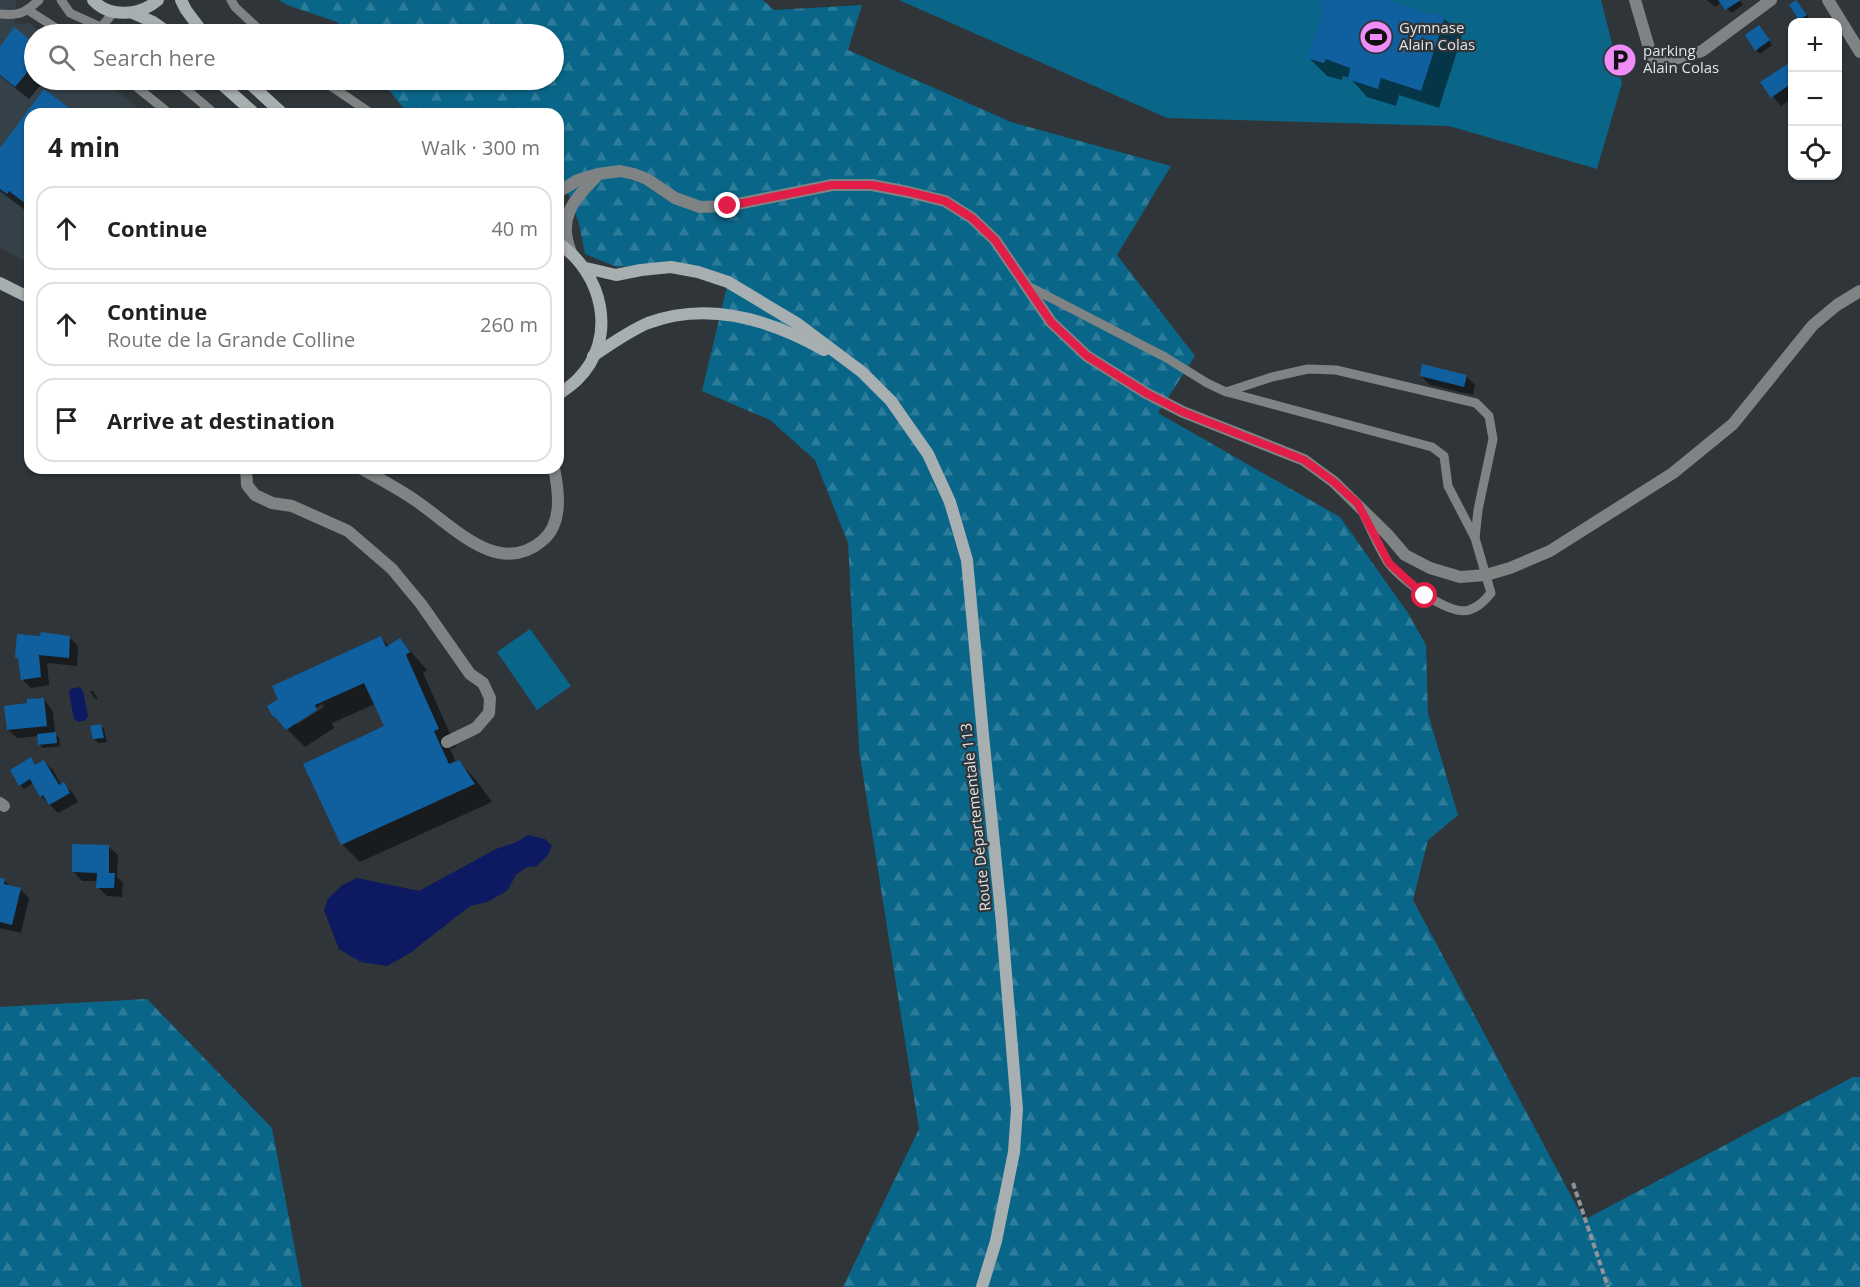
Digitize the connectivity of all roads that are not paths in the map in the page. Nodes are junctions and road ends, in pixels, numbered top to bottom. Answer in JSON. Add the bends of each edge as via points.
{"nodes":[{"id":1,"x":39,"y":0,"type":"edge"},
{"id":2,"x":61,"y":0,"type":"edge"},
{"id":3,"x":93,"y":0,"type":"edge"},
{"id":4,"x":158,"y":0,"type":"edge"},
{"id":5,"x":181,"y":0,"type":"edge"},
{"id":6,"x":231,"y":0,"type":"edge"},
{"id":7,"x":1635,"y":0,"type":"edge"},
{"id":8,"x":1771,"y":0,"type":"edge"},
{"id":9,"x":1827,"y":0,"type":"edge"},
{"id":10,"x":28,"y":10,"type":"junction"},
{"id":11,"x":114,"y":12,"type":"junction"},
{"id":12,"x":133,"y":13,"type":"junction"},
{"id":13,"x":0,"y":14,"type":"edge"},
{"id":14,"x":50,"y":24,"type":"edge"},
{"id":15,"x":87,"y":24,"type":"edge"},
{"id":16,"x":104,"y":24,"type":"edge"},
{"id":17,"x":156,"y":24,"type":"edge"},
{"id":18,"x":196,"y":24,"type":"edge"},
{"id":19,"x":253,"y":24,"type":"edge"},
{"id":20,"x":1860,"y":52,"type":"edge"},
{"id":21,"x":140,"y":90,"type":"edge"},
{"id":22,"x":187,"y":90,"type":"edge"},
{"id":23,"x":228,"y":90,"type":"edge"},
{"id":24,"x":257,"y":90,"type":"edge"},
{"id":25,"x":337,"y":90,"type":"edge"},
{"id":26,"x":163,"y":108,"type":"edge"},
{"id":27,"x":208,"y":108,"type":"edge"},
{"id":28,"x":248,"y":108,"type":"edge"},
{"id":29,"x":276,"y":108,"type":"edge"},
{"id":30,"x":363,"y":108,"type":"edge"},
{"id":31,"x":598,"y":174,"type":"junction"},
{"id":32,"x":564,"y":188,"type":"edge"},
{"id":33,"x":564,"y":247,"type":"edge"},
{"id":34,"x":571,"y":252,"type":"junction"},
{"id":35,"x":586,"y":268,"type":"junction"},
{"id":36,"x":0,"y":283,"type":"edge"},
{"id":37,"x":1026,"y":285,"type":"junction"},
{"id":38,"x":1860,"y":291,"type":"edge"},
{"id":39,"x":24,"y":295,"type":"edge"},
{"id":40,"x":593,"y":356,"type":"junction"},
{"id":41,"x":862,"y":372,"type":"junction"},
{"id":42,"x":564,"y":390,"type":"edge"},
{"id":43,"x":1226,"y":392,"type":"junction"},
{"id":44,"x":246,"y":474,"type":"edge"},
{"id":45,"x":371,"y":474,"type":"edge"},
{"id":46,"x":555,"y":474,"type":"edge"},
{"id":47,"x":1358,"y":504,"type":"junction"},
{"id":48,"x":1475,"y":538,"type":"junction"},
{"id":49,"x":1486,"y":575,"type":"junction"},
{"id":50,"x":447,"y":742,"type":"dead end"},
{"id":51,"x":982,"y":1287,"type":"edge"}],
"edges":[{"from":1,"to":10,"type":"lane"},
{"from":2,"to":15,"type":"lane","via":[[70,13]]},
{"from":3,"to":11,"type":"main road"},
{"from":4,"to":12,"type":"main road"},
{"from":5,"to":18,"type":"main road"},
{"from":6,"to":19,"type":"lane"},
{"from":7,"to":8,"type":"street","via":[[1654,64],[1702,51]]},
{"from":9,"to":20,"type":"street"},
{"from":10,"to":13,"type":"lane","via":[[15,15]]},
{"from":10,"to":14,"type":"lane"},
{"from":11,"to":12,"type":"main road"},
{"from":11,"to":16,"type":"lane"},
{"from":12,"to":17,"type":"main road"},
{"from":21,"to":26,"type":"lane"},
{"from":22,"to":27,"type":"lane"},
{"from":23,"to":28,"type":"main road"},
{"from":24,"to":29,"type":"main road"},
{"from":25,"to":30,"type":"lane"},
{"from":31,"to":32,"type":"street"},
{"from":31,"to":34,"type":"street","via":[[582,190],[568,215],[565,228]]},
{"from":31,"to":37,"type":"street","via":[[634,174],[686,203],[714,208],[832,185],[872,185],[945,201],[972,218],[995,240]]},
{"from":33,"to":34,"type":"main road"},
{"from":34,"to":35,"type":"main road"},
{"from":35,"to":40,"type":"main road","via":[[601,311],[600,334]]},
{"from":35,"to":41,"type":"main road","name":"Route Départementale 113","via":[[616,275],[671,267],[728,282],[798,324]]},
{"from":36,"to":39,"type":"main road"},
{"from":37,"to":43,"type":"lane"},
{"from":37,"to":47,"type":"street","via":[[1051,322],[1087,356],[1183,412],[1304,460]]},
{"from":38,"to":49,"type":"street","via":[[1813,325],[1733,424],[1673,473],[1550,551]]},
{"from":40,"to":41,"type":"main road","name":"Route Départementale 113","via":[[647,324],[708,313],[775,328]]},
{"from":40,"to":42,"type":"main road","via":[[578,379]]},
{"from":41,"to":51,"type":"main road","name":"Route Départementale 113","via":[[891,401],[928,454],[950,502],[968,561],[1017,1109],[1014,1152],[996,1241]]},
{"from":43,"to":48,"type":"lane","via":[[1432,447],[1444,456],[1448,486]]},
{"from":43,"to":48,"type":"lane","via":[[1308,369],[1336,370],[1476,403],[1489,416],[1493,439]]},
{"from":44,"to":50,"type":"street","via":[[247,485],[255,495],[292,506],[348,531],[392,569],[470,674],[483,683],[490,698],[489,713],[476,728]]},
{"from":45,"to":46,"type":"street","via":[[418,501],[487,550],[512,556],[532,549],[550,534],[557,513]]},
{"from":47,"to":49,"type":"street","via":[[1405,555],[1460,577]]},
{"from":47,"to":49,"type":"lane","via":[[1389,563],[1425,596],[1468,611],[1483,603],[1491,592]]},
{"from":48,"to":49,"type":"lane"}]}
